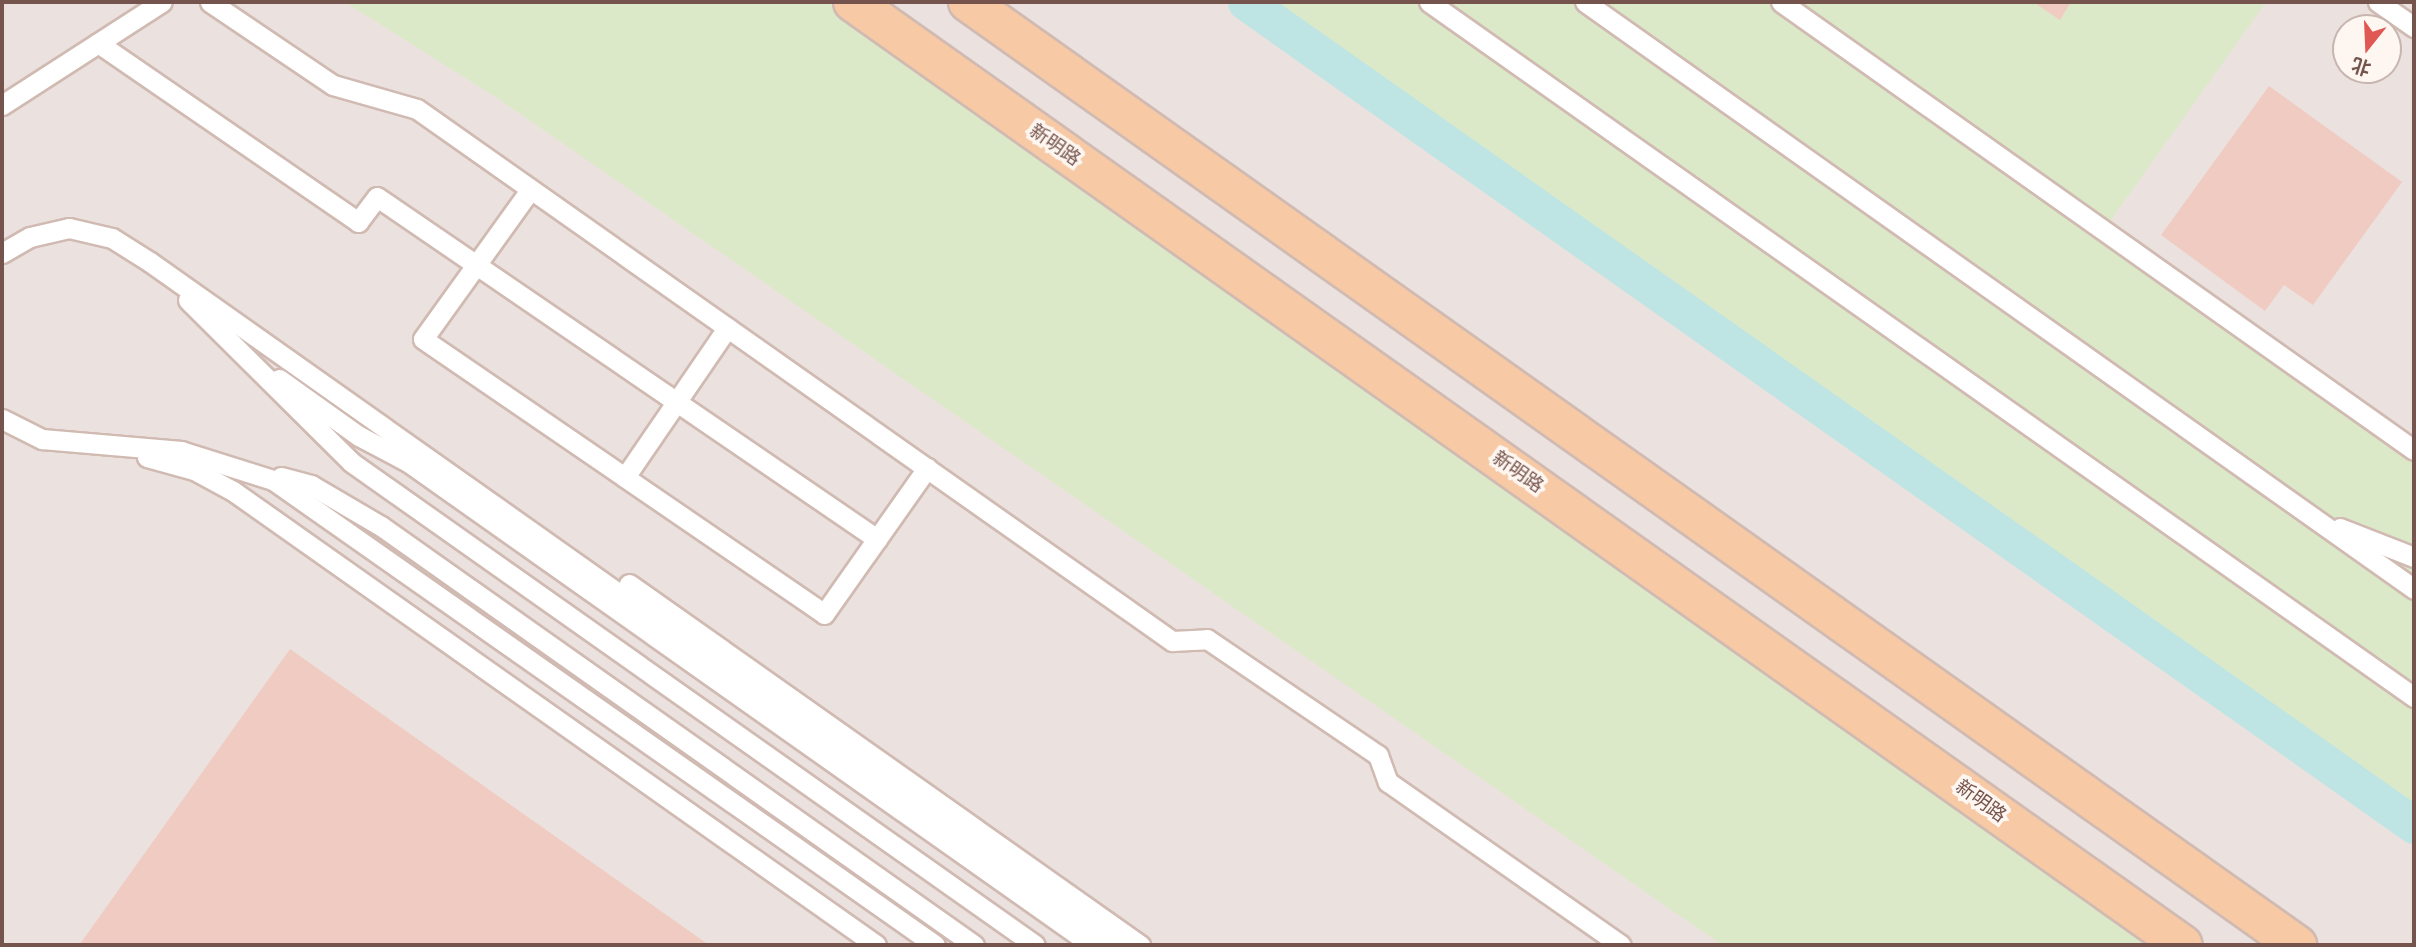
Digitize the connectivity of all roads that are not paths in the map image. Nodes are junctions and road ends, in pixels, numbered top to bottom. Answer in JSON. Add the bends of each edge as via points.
{"nodes":[{"id":1,"x":162,"y":2,"type":"edge"},
{"id":2,"x":210,"y":2,"type":"edge"},
{"id":3,"x":853,"y":2,"type":"edge"},
{"id":4,"x":968,"y":2,"type":"edge"},
{"id":5,"x":1429,"y":2,"type":"edge"},
{"id":6,"x":1585,"y":2,"type":"edge"},
{"id":7,"x":1781,"y":2,"type":"edge"},
{"id":8,"x":2378,"y":2,"type":"edge"},
{"id":9,"x":2414,"y":27,"type":"edge"},
{"id":10,"x":98,"y":43,"type":"junction"},
{"id":11,"x":2,"y":105,"type":"edge"},
{"id":12,"x":530,"y":190,"type":"junction"},
{"id":13,"x":2,"y":253,"type":"edge"},
{"id":14,"x":150,"y":262,"type":"junction"},
{"id":15,"x":478,"y":267,"type":"junction"},
{"id":16,"x":727,"y":328,"type":"junction"},
{"id":17,"x":236,"y":348,"type":"junction"},
{"id":18,"x":676,"y":402,"type":"junction"},
{"id":19,"x":2,"y":419,"type":"edge"},
{"id":20,"x":102,"y":445,"type":"junction"},
{"id":21,"x":2414,"y":450,"type":"edge"},
{"id":22,"x":227,"y":463,"type":"junction"},
{"id":23,"x":927,"y":468,"type":"junction"},
{"id":24,"x":625,"y":477,"type":"junction"},
{"id":25,"x":2315,"y":519,"type":"junction"},
{"id":26,"x":877,"y":539,"type":"junction"},
{"id":27,"x":2414,"y":557,"type":"edge"},
{"id":28,"x":2414,"y":589,"type":"edge"},
{"id":29,"x":2414,"y":697,"type":"edge"},
{"id":30,"x":876,"y":945,"type":"edge"},
{"id":31,"x":935,"y":945,"type":"edge"},
{"id":32,"x":974,"y":945,"type":"edge"},
{"id":33,"x":1035,"y":945,"type":"edge"},
{"id":34,"x":1092,"y":945,"type":"edge"},
{"id":35,"x":1116,"y":945,"type":"edge"},
{"id":36,"x":1140,"y":945,"type":"edge"},
{"id":37,"x":1621,"y":945,"type":"edge"},
{"id":38,"x":2182,"y":945,"type":"edge"},
{"id":39,"x":2297,"y":945,"type":"edge"}],
"edges":[{"from":1,"to":10,"type":"lane"},
{"from":2,"to":12,"type":"lane","via":[[333,85],[417,109]]},
{"from":3,"to":38,"type":"main road","name":"新明路"},
{"from":4,"to":39,"type":"main road"},
{"from":5,"to":29,"type":"lane"},
{"from":6,"to":25,"type":"lane"},
{"from":7,"to":21,"type":"lane"},
{"from":8,"to":9,"type":"lane"},
{"from":10,"to":11,"type":"lane"},
{"from":10,"to":15,"type":"lane","via":[[358,222],[377,197]]},
{"from":12,"to":15,"type":"lane"},
{"from":12,"to":16,"type":"lane"},
{"from":13,"to":14,"type":"lane","via":[[30,237],[69,228],[112,238]]},
{"from":14,"to":17,"type":"lane"},
{"from":14,"to":35,"type":"lane"},
{"from":14,"to":36,"type":"lane","via":[[232,304]]},
{"from":15,"to":18,"type":"lane"},
{"from":15,"to":24,"type":"lane","via":[[424,339]]},
{"from":16,"to":18,"type":"lane"},
{"from":16,"to":23,"type":"lane"},
{"from":17,"to":33,"type":"lane","via":[[351,462]]},
{"from":17,"to":34,"type":"lane","via":[[359,436],[408,462]]},
{"from":18,"to":24,"type":"lane"},
{"from":18,"to":26,"type":"lane"},
{"from":19,"to":20,"type":"lane","via":[[42,439]]},
{"from":20,"to":22,"type":"lane","via":[[181,451]]},
{"from":20,"to":30,"type":"lane","via":[[194,470],[233,491]]},
{"from":22,"to":31,"type":"lane","via":[[273,480],[318,508]]},
{"from":22,"to":32,"type":"lane","via":[[311,485],[381,526]]},
{"from":23,"to":26,"type":"lane"},
{"from":23,"to":37,"type":"lane","via":[[1172,641],[1207,639],[1378,755],[1388,782]]},
{"from":24,"to":26,"type":"lane","via":[[824,614]]},
{"from":25,"to":27,"type":"lane"},
{"from":25,"to":28,"type":"lane"}]}
